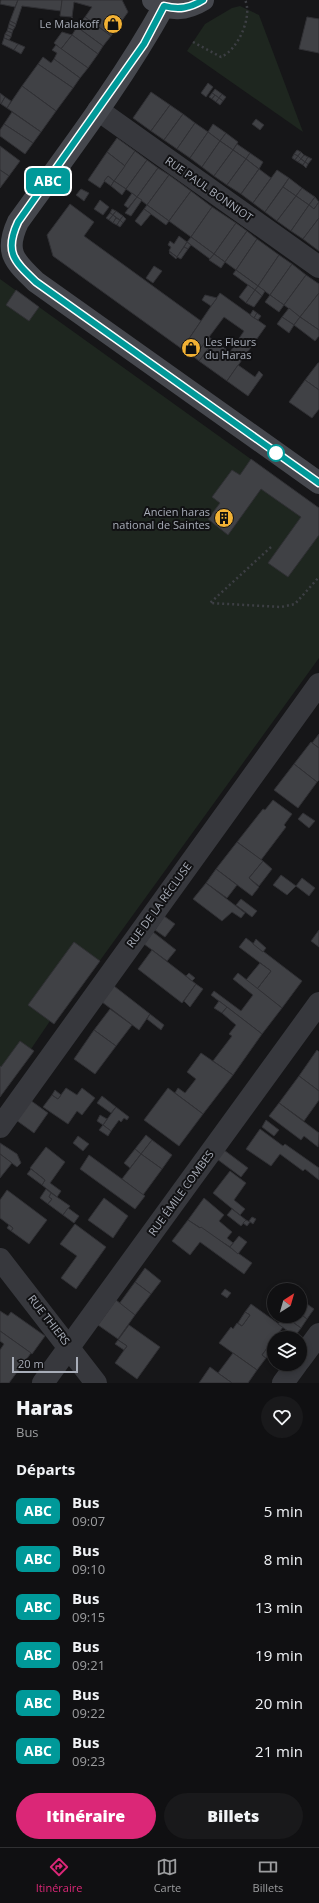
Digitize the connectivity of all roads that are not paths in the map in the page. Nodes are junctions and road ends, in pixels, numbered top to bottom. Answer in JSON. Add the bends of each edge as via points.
{"nodes":[{"id":1,"x":203,"y":0,"type":"edge"},
{"id":2,"x":159,"y":3,"type":"edge"},
{"id":3,"x":98,"y":110,"type":"junction"},
{"id":4,"x":5,"y":243,"type":"edge"},
{"id":5,"x":319,"y":267,"type":"edge"},
{"id":6,"x":319,"y":483,"type":"edge"},
{"id":7,"x":319,"y":684,"type":"edge"},
{"id":8,"x":319,"y":1004,"type":"edge"},
{"id":9,"x":0,"y":1127,"type":"edge"},
{"id":10,"x":0,"y":1258,"type":"edge"},
{"id":11,"x":319,"y":1334,"type":"edge"},
{"id":12,"x":69,"y":1347,"type":"junction"},
{"id":13,"x":307,"y":1350,"type":"edge"},
{"id":14,"x":292,"y":1371,"type":"edge"},
{"id":15,"x":43,"y":1383,"type":"edge"},
{"id":16,"x":96,"y":1383,"type":"edge"},
{"id":17,"x":283,"y":1383,"type":"edge"}],
"edges":[{"from":1,"to":2,"type":"main road","via":[[193,6],[174,9]]},
{"from":2,"to":3,"type":"main road","via":[[144,44]]},
{"from":3,"to":4,"type":"main road"},
{"from":3,"to":5,"type":"street","name":"RUE PAUL BONNIOT"},
{"from":4,"to":6,"type":"main road","via":[[22,268],[36,282]]},
{"from":7,"to":9,"type":"street","name":"RUE DE LA RÉCLUSE"},
{"from":8,"to":12,"type":"street","name":"RUE ÉMILE COMBES"},
{"from":10,"to":12,"type":"street","name":"RUE THIERS"},
{"from":11,"to":13,"type":"street"},
{"from":12,"to":15,"type":"street","name":"RUE ÉMILE COMBES"},
{"from":12,"to":16,"type":"street","name":"RUE THIERS"},
{"from":14,"to":17,"type":"street"}]}
